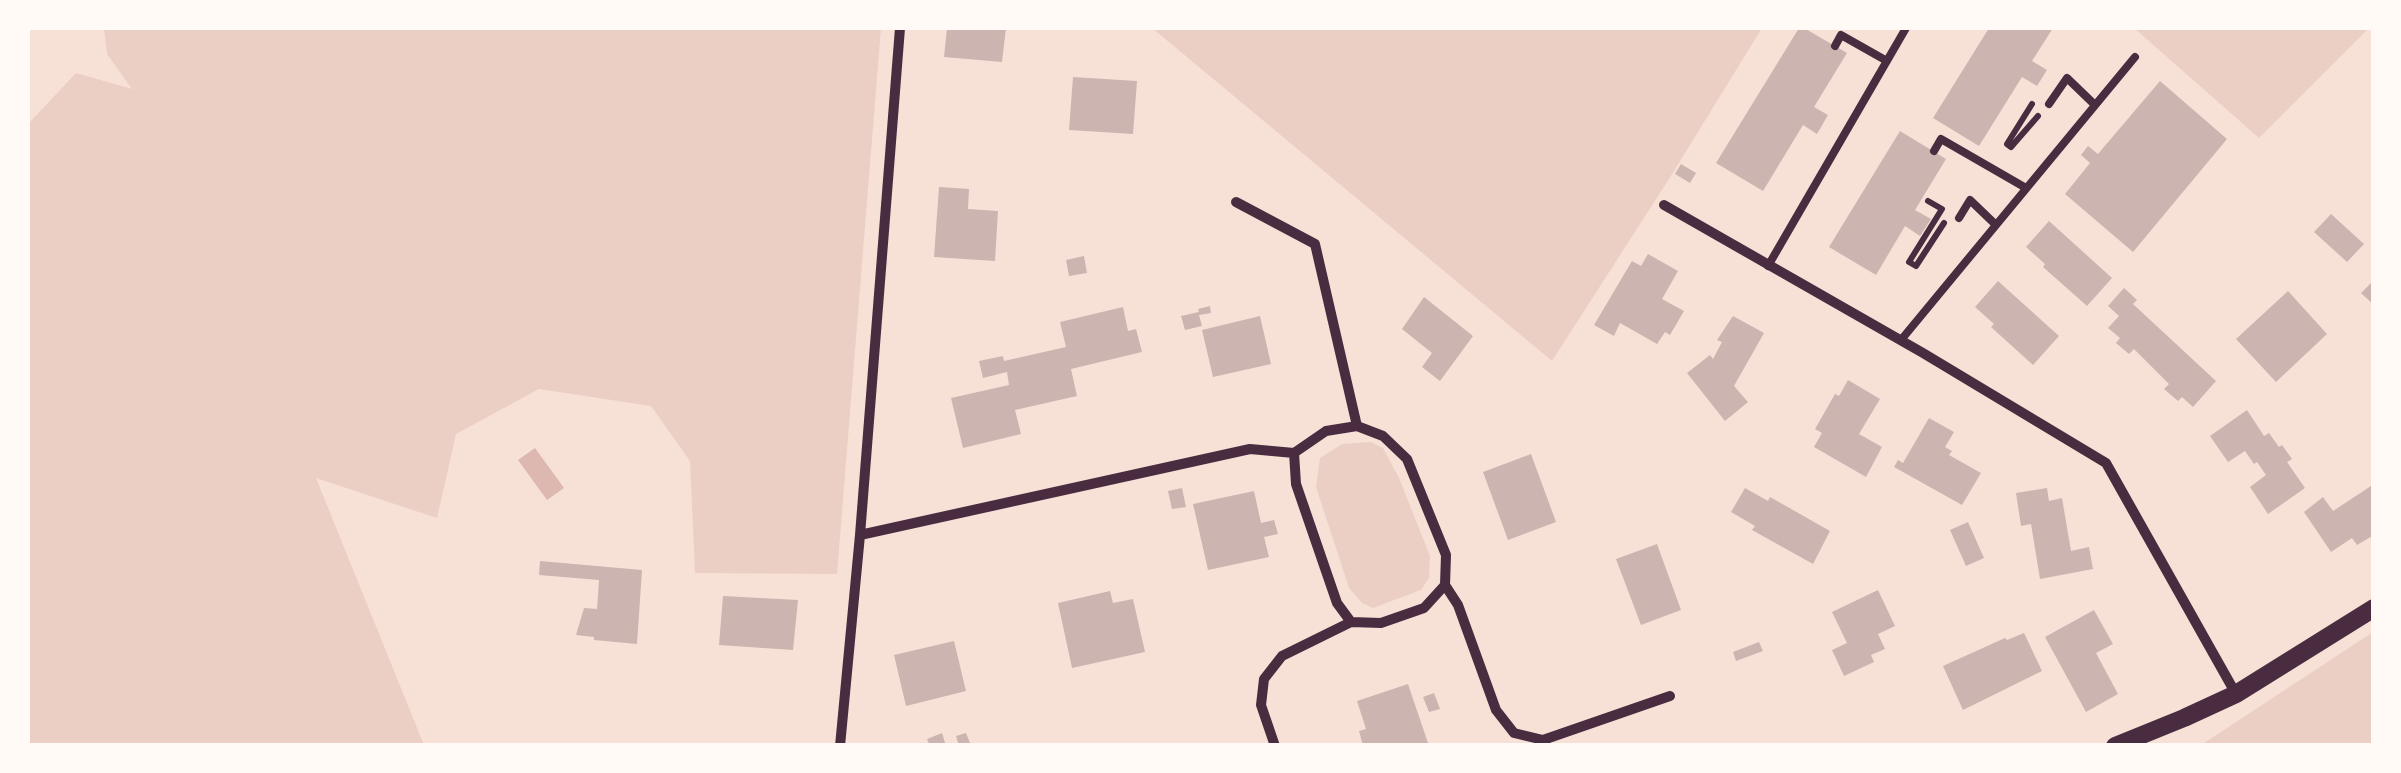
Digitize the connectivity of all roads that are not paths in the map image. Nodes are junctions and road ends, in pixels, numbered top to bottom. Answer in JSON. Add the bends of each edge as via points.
{"nodes":[{"id":1,"x":900,"y":28,"type":"edge"},
{"id":2,"x":1906,"y":28,"type":"edge"},
{"id":3,"x":1844,"y":31,"type":"edge"},
{"id":4,"x":1835,"y":46,"type":"dead end"},
{"id":5,"x":2135,"y":57,"type":"dead end"},
{"id":6,"x":1887,"y":61,"type":"junction"},
{"id":7,"x":2049,"y":104,"type":"road end"},
{"id":8,"x":2095,"y":105,"type":"junction"},
{"id":9,"x":1967,"y":138,"type":"dead end"},
{"id":10,"x":1960,"y":150,"type":"junction"},
{"id":11,"x":1934,"y":152,"type":"dead end"},
{"id":12,"x":2026,"y":188,"type":"junction"},
{"id":13,"x":1236,"y":202,"type":"dead end"},
{"id":14,"x":1664,"y":205,"type":"dead end"},
{"id":15,"x":1959,"y":218,"type":"road end"},
{"id":16,"x":1996,"y":224,"type":"junction"},
{"id":17,"x":1768,"y":266,"type":"junction"},
{"id":18,"x":1902,"y":340,"type":"junction"},
{"id":19,"x":1357,"y":426,"type":"junction"},
{"id":20,"x":1294,"y":453,"type":"junction"},
{"id":21,"x":860,"y":535,"type":"junction"},
{"id":22,"x":1445,"y":584,"type":"junction"},
{"id":23,"x":2374,"y":608,"type":"edge"},
{"id":24,"x":1351,"y":622,"type":"junction"},
{"id":25,"x":2236,"y":694,"type":"junction"},
{"id":26,"x":1670,"y":696,"type":"dead end"},
{"id":27,"x":840,"y":746,"type":"edge"},
{"id":28,"x":1275,"y":746,"type":"edge"},
{"id":29,"x":2114,"y":746,"type":"edge"}],
"edges":[{"from":1,"to":21,"type":"street"},
{"from":2,"to":6,"type":"lane"},
{"from":3,"to":4,"type":"lane"},
{"from":3,"to":6,"type":"lane"},
{"from":5,"to":8,"type":"lane"},
{"from":6,"to":17,"type":"lane"},
{"from":7,"to":8,"type":"lane","via":[[2067,78]]},
{"from":8,"to":12,"type":"lane"},
{"from":9,"to":10,"type":"lane"},
{"from":10,"to":11,"type":"lane","via":[[1941,139]]},
{"from":10,"to":12,"type":"lane"},
{"from":12,"to":16,"type":"lane"},
{"from":13,"to":19,"type":"street","via":[[1315,244]]},
{"from":14,"to":17,"type":"street"},
{"from":15,"to":16,"type":"lane","via":[[1970,200]]},
{"from":16,"to":18,"type":"lane"},
{"from":17,"to":18,"type":"street"},
{"from":18,"to":25,"type":"street","via":[[2106,463]]},
{"from":19,"to":20,"type":"street","via":[[1326,432]]},
{"from":19,"to":22,"type":"street","via":[[1382,436],[1407,459],[1446,555]]},
{"from":20,"to":21,"type":"street","via":[[1250,448]]},
{"from":20,"to":24,"type":"street","via":[[1296,484],[1337,603]]},
{"from":21,"to":27,"type":"street"},
{"from":22,"to":24,"type":"street","via":[[1424,608],[1381,623]]},
{"from":22,"to":26,"type":"street","via":[[1496,710],[1514,733],[1544,740]]},
{"from":23,"to":25,"type":"street"},
{"from":24,"to":28,"type":"street","via":[[1282,656],[1264,679],[1261,705]]},
{"from":25,"to":29,"type":"street"}]}
